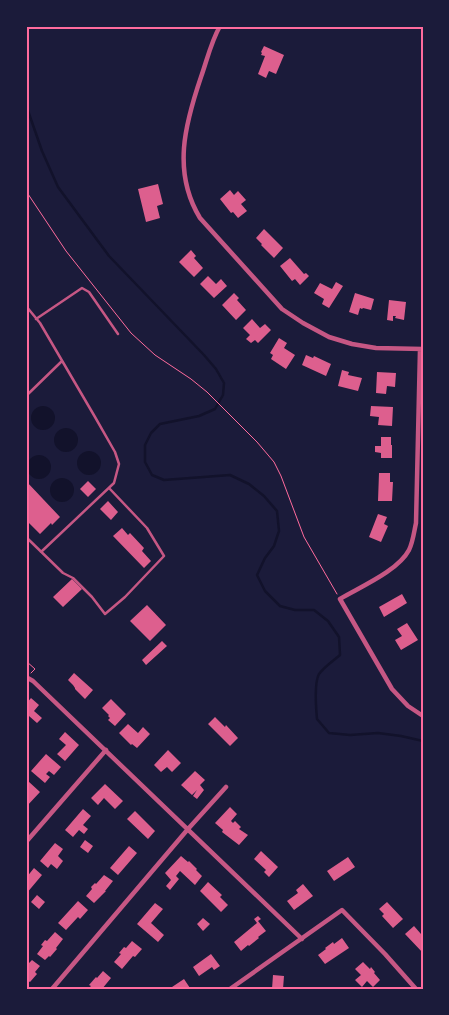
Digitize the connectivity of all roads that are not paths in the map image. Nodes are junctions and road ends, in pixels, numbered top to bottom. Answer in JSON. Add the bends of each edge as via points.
{"nodes":[{"id":1,"x":220,"y":26,"type":"edge"},
{"id":2,"x":26,"y":306,"type":"edge"},
{"id":3,"x":36,"y":319,"type":"junction"},
{"id":4,"x":118,"y":334,"type":"dead end"},
{"id":5,"x":422,"y":349,"type":"edge"},
{"id":6,"x":62,"y":361,"type":"junction"},
{"id":7,"x":26,"y":396,"type":"edge"},
{"id":8,"x":420,"y":456,"type":"edge"},
{"id":9,"x":109,"y":488,"type":"junction"},
{"id":10,"x":26,"y":537,"type":"edge"},
{"id":11,"x":41,"y":552,"type":"junction"},
{"id":12,"x":27,"y":678,"type":"edge"},
{"id":13,"x":423,"y":716,"type":"edge"},
{"id":14,"x":106,"y":750,"type":"junction"},
{"id":15,"x":226,"y":787,"type":"dead end"},
{"id":16,"x":188,"y":828,"type":"junction"},
{"id":17,"x":26,"y":842,"type":"edge"},
{"id":18,"x":302,"y":939,"type":"junction"},
{"id":19,"x":239,"y":983,"type":"junction"},
{"id":20,"x":52,"y":989,"type":"edge"},
{"id":21,"x":230,"y":989,"type":"edge"},
{"id":22,"x":244,"y":989,"type":"edge"},
{"id":23,"x":416,"y":989,"type":"edge"}],
"edges":[{"from":1,"to":5,"type":"street","via":[[190,109],[184,140],[185,181],[197,213],[282,309],[303,323],[352,344]]},
{"from":2,"to":3,"type":"lane"},
{"from":3,"to":4,"type":"lane","via":[[82,288],[89,292]]},
{"from":3,"to":6,"type":"lane"},
{"from":5,"to":8,"type":"street"},
{"from":6,"to":7,"type":"lane"},
{"from":6,"to":9,"type":"lane","via":[[115,452],[117,474]]},
{"from":8,"to":13,"type":"street","via":[[416,523],[409,550],[386,572],[340,599],[392,689]]},
{"from":9,"to":11,"type":"lane"},
{"from":9,"to":11,"type":"lane","via":[[147,528],[164,556],[125,597],[105,614],[73,578]]},
{"from":10,"to":11,"type":"lane"},
{"from":12,"to":14,"type":"street"},
{"from":14,"to":16,"type":"street"},
{"from":14,"to":17,"type":"street"},
{"from":15,"to":16,"type":"street"},
{"from":16,"to":18,"type":"street"},
{"from":16,"to":20,"type":"street"},
{"from":18,"to":19,"type":"street"},
{"from":18,"to":23,"type":"street","via":[[342,910]]},
{"from":19,"to":21,"type":"street"},
{"from":19,"to":22,"type":"street"}]}
